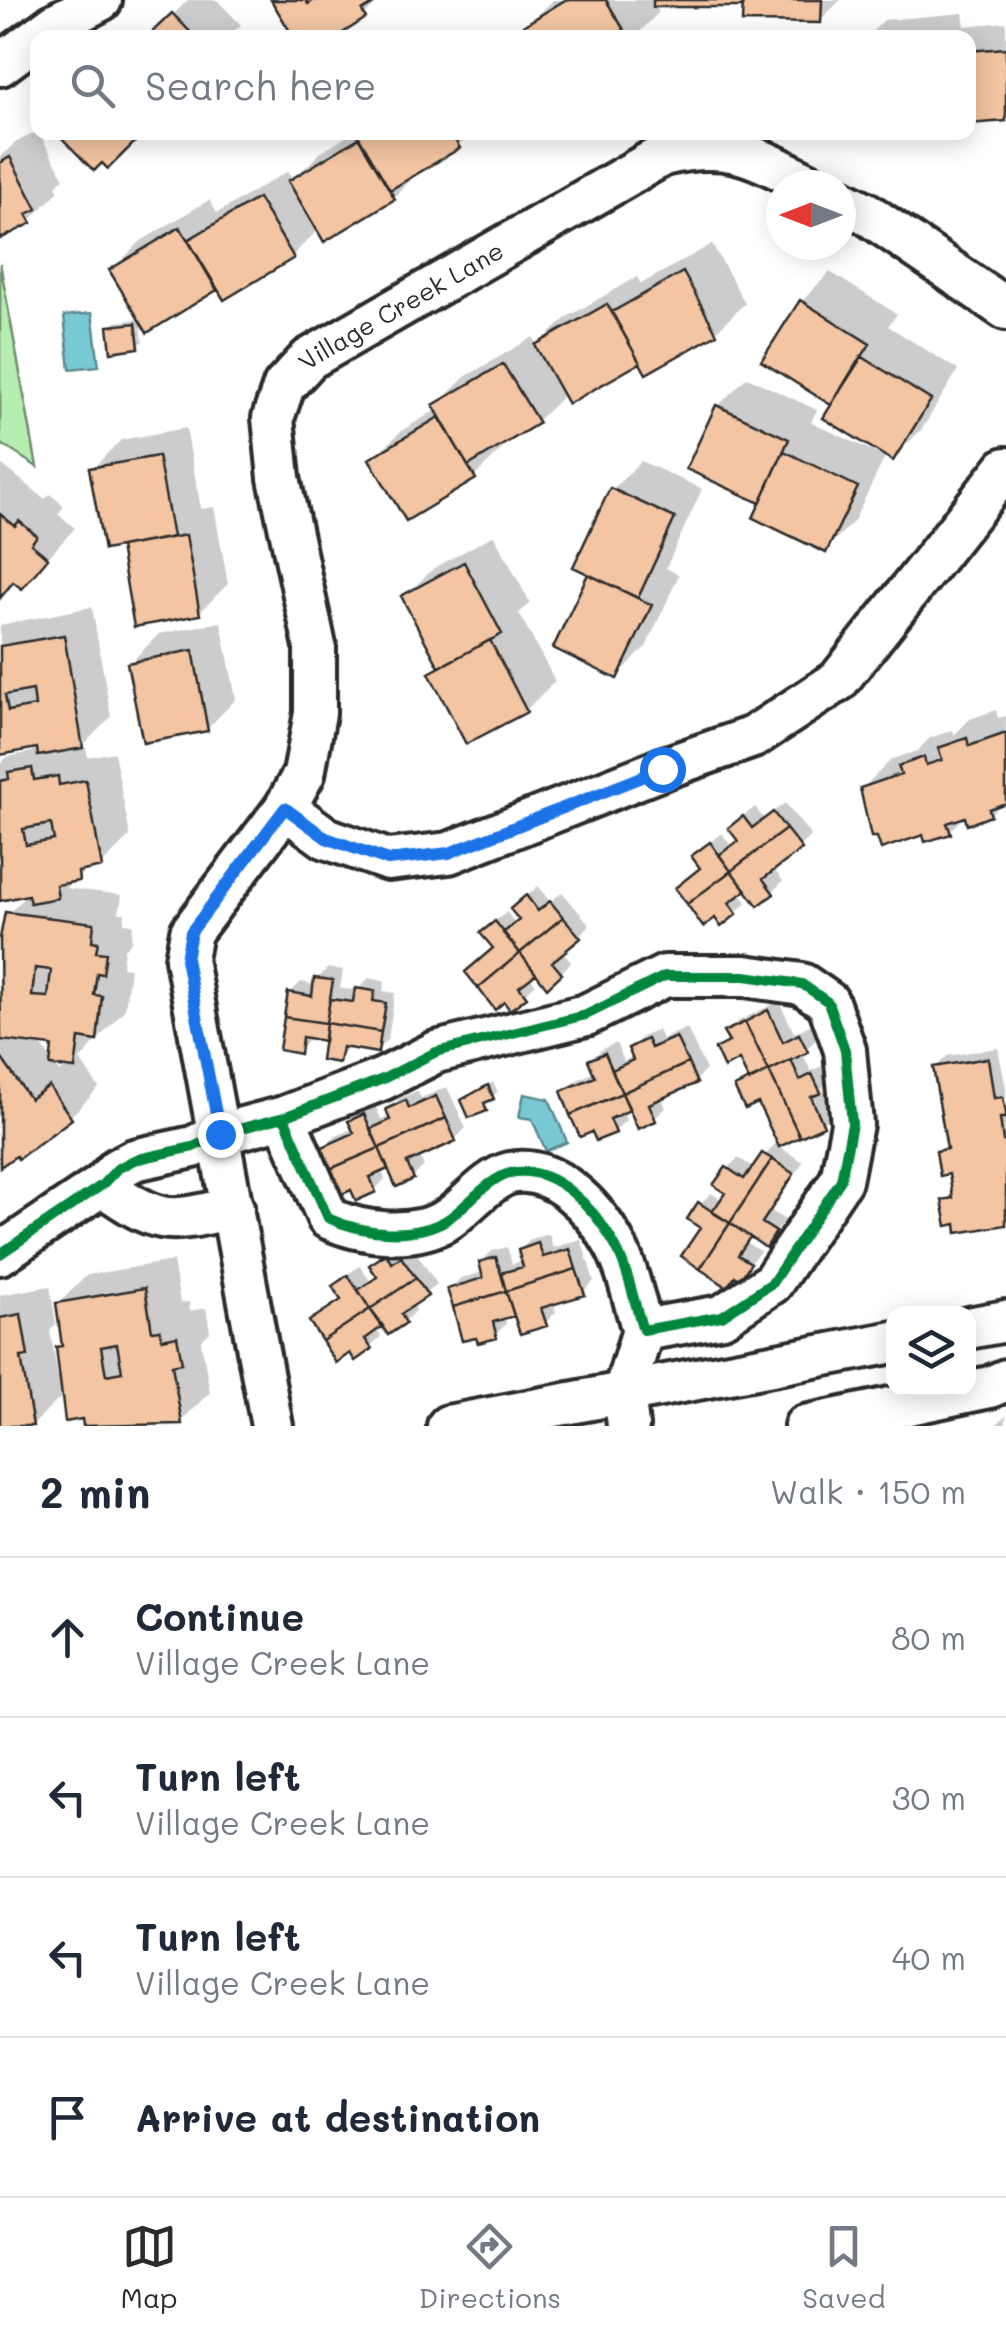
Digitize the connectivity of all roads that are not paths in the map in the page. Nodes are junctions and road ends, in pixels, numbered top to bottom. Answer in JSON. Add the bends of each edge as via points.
{"nodes":[{"id":1,"x":97,"y":1,"type":"edge"},
{"id":2,"x":47,"y":30,"type":"edge"},
{"id":3,"x":30,"y":43,"type":"edge"},
{"id":4,"x":0,"y":65,"type":"edge"},
{"id":5,"x":779,"y":170,"type":"edge"},
{"id":6,"x":856,"y":208,"type":"edge"},
{"id":7,"x":1006,"y":309,"type":"edge"},
{"id":8,"x":1006,"y":468,"type":"edge"},
{"id":9,"x":285,"y":808,"type":"junction"},
{"id":10,"x":284,"y":1116,"type":"junction"},
{"id":11,"x":220,"y":1134,"type":"junction"},
{"id":12,"x":102,"y":1185,"type":"junction"},
{"id":13,"x":233,"y":1208,"type":"junction"},
{"id":14,"x":0,"y":1254,"type":"edge"},
{"id":15,"x":1006,"y":1321,"type":"edge"},
{"id":16,"x":976,"y":1327,"type":"edge"},
{"id":17,"x":642,"y":1330,"type":"junction"},
{"id":18,"x":886,"y":1344,"type":"edge"},
{"id":19,"x":1006,"y":1380,"type":"edge"},
{"id":20,"x":626,"y":1409,"type":"edge"},
{"id":21,"x":272,"y":1426,"type":"edge"},
{"id":22,"x":448,"y":1426,"type":"edge"},
{"id":23,"x":805,"y":1426,"type":"edge"}],
"edges":[{"from":1,"to":2,"type":"street"},
{"from":3,"to":4,"type":"street"},
{"from":5,"to":9,"type":"street","name":"Village Creek Lane","via":[[731,148],[663,155],[310,359],[284,386],[273,418],[279,478],[315,646],[315,713],[304,774]]},
{"from":6,"to":7,"type":"street"},
{"from":8,"to":9,"type":"street","via":[[838,682],[753,737],[449,853],[388,860],[326,838]]},
{"from":9,"to":11,"type":"street","name":"Village Creek Lane","via":[[191,932],[188,946]]},
{"from":10,"to":11,"type":"street"},
{"from":10,"to":17,"type":"street","via":[[328,1218],[346,1226],[394,1233],[427,1227],[510,1173],[551,1177],[579,1198],[614,1244]]},
{"from":10,"to":17,"type":"street","via":[[436,1052],[586,1015],[665,976],[802,984],[828,1002],[845,1050],[852,1124],[840,1180],[772,1283],[722,1316]]},
{"from":11,"to":12,"type":"street","via":[[134,1160]]},
{"from":11,"to":13,"type":"street","name":"Village Creek Lane"},
{"from":12,"to":13,"type":"street","via":[[142,1213],[176,1220]]},
{"from":12,"to":14,"type":"street"},
{"from":13,"to":21,"type":"street","name":"Village Creek Lane"},
{"from":15,"to":16,"type":"street"},
{"from":17,"to":20,"type":"street"},
{"from":18,"to":20,"type":"street"},
{"from":19,"to":23,"type":"street"},
{"from":20,"to":22,"type":"street"}]}
